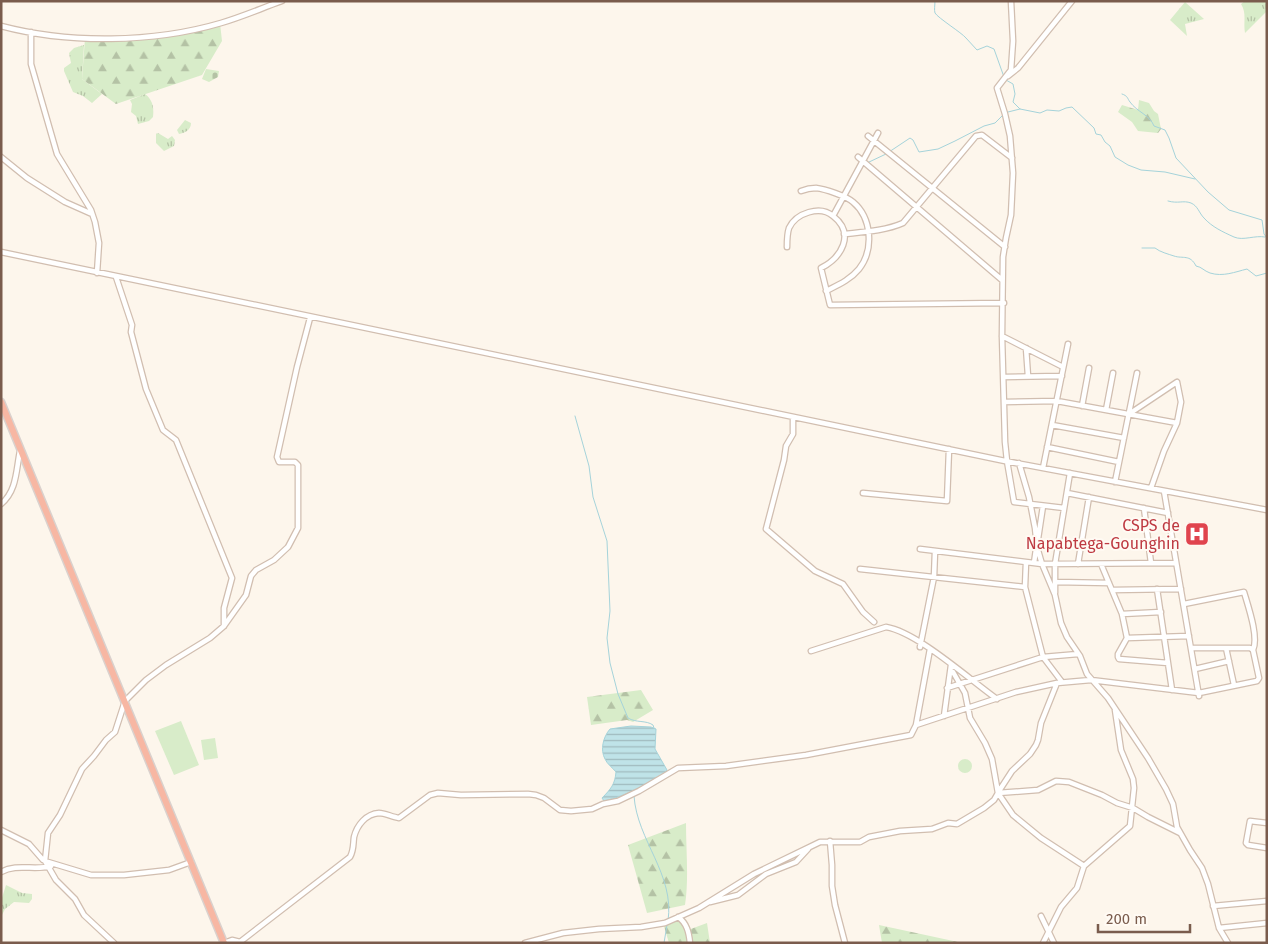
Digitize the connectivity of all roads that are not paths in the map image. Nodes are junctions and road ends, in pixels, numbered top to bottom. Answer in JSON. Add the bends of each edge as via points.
{"nodes":[{"id":1,"x":282,"y":1,"type":"edge"},
{"id":2,"x":1011,"y":1,"type":"edge"},
{"id":3,"x":1072,"y":1,"type":"edge"},
{"id":4,"x":1,"y":26,"type":"edge"},
{"id":5,"x":31,"y":32,"type":"junction"},
{"id":6,"x":1007,"y":76,"type":"junction"},
{"id":7,"x":878,"y":133,"type":"dead end"},
{"id":8,"x":868,"y":136,"type":"dead end"},
{"id":9,"x":874,"y":140,"type":"junction"},
{"id":10,"x":1,"y":157,"type":"edge"},
{"id":11,"x":1012,"y":158,"type":"junction"},
{"id":12,"x":861,"y":159,"type":"junction"},
{"id":13,"x":932,"y":188,"type":"junction"},
{"id":14,"x":801,"y":191,"type":"dead end"},
{"id":15,"x":844,"y":196,"type":"junction"},
{"id":16,"x":916,"y":207,"type":"junction"},
{"id":17,"x":92,"y":214,"type":"junction"},
{"id":18,"x":833,"y":216,"type":"junction"},
{"id":19,"x":868,"y":231,"type":"junction"},
{"id":20,"x":844,"y":234,"type":"junction"},
{"id":21,"x":787,"y":247,"type":"dead end"},
{"id":22,"x":1005,"y":247,"type":"junction"},
{"id":23,"x":1,"y":252,"type":"edge"},
{"id":24,"x":97,"y":273,"type":"junction"},
{"id":25,"x":116,"y":277,"type":"junction"},
{"id":26,"x":1002,"y":280,"type":"junction"},
{"id":27,"x":826,"y":290,"type":"junction"},
{"id":28,"x":1004,"y":303,"type":"junction"},
{"id":29,"x":310,"y":318,"type":"junction"},
{"id":30,"x":1002,"y":336,"type":"junction"},
{"id":31,"x":1068,"y":344,"type":"dead end"},
{"id":32,"x":1026,"y":348,"type":"junction"},
{"id":33,"x":1063,"y":367,"type":"junction"},
{"id":34,"x":1089,"y":368,"type":"dead end"},
{"id":35,"x":1113,"y":373,"type":"dead end"},
{"id":36,"x":1137,"y":373,"type":"dead end"},
{"id":37,"x":1028,"y":376,"type":"junction"},
{"id":38,"x":1062,"y":376,"type":"junction"},
{"id":39,"x":1004,"y":377,"type":"junction"},
{"id":40,"x":1056,"y":401,"type":"junction"},
{"id":41,"x":1,"y":402,"type":"edge"},
{"id":42,"x":1004,"y":402,"type":"junction"},
{"id":43,"x":1082,"y":406,"type":"junction"},
{"id":44,"x":1106,"y":410,"type":"junction"},
{"id":45,"x":1129,"y":414,"type":"junction"},
{"id":46,"x":793,"y":417,"type":"junction"},
{"id":47,"x":1177,"y":423,"type":"junction"},
{"id":48,"x":1052,"y":425,"type":"junction"},
{"id":49,"x":1124,"y":438,"type":"junction"},
{"id":50,"x":1047,"y":447,"type":"junction"},
{"id":51,"x":949,"y":448,"type":"junction"},
{"id":52,"x":20,"y":449,"type":"junction"},
{"id":53,"x":1007,"y":461,"type":"junction"},
{"id":54,"x":1119,"y":462,"type":"junction"},
{"id":55,"x":1018,"y":463,"type":"junction"},
{"id":56,"x":1043,"y":468,"type":"junction"},
{"id":57,"x":1070,"y":473,"type":"junction"},
{"id":58,"x":1115,"y":482,"type":"junction"},
{"id":59,"x":1151,"y":488,"type":"junction"},
{"id":60,"x":1164,"y":491,"type":"junction"},
{"id":61,"x":863,"y":493,"type":"dead end"},
{"id":62,"x":1067,"y":493,"type":"junction"},
{"id":63,"x":1088,"y":497,"type":"junction"},
{"id":64,"x":1,"y":504,"type":"edge"},
{"id":65,"x":1030,"y":504,"type":"junction"},
{"id":66,"x":1043,"y":506,"type":"junction"},
{"id":67,"x":1064,"y":508,"type":"junction"},
{"id":68,"x":1144,"y":508,"type":"junction"},
{"id":69,"x":1267,"y":510,"type":"edge"},
{"id":70,"x":1168,"y":513,"type":"junction"},
{"id":71,"x":1037,"y":546,"type":"junction"},
{"id":72,"x":920,"y":549,"type":"dead end"},
{"id":73,"x":935,"y":551,"type":"junction"},
{"id":74,"x":1026,"y":562,"type":"junction"},
{"id":75,"x":1034,"y":563,"type":"junction"},
{"id":76,"x":1151,"y":563,"type":"junction"},
{"id":77,"x":1176,"y":563,"type":"junction"},
{"id":78,"x":1042,"y":564,"type":"junction"},
{"id":79,"x":1055,"y":564,"type":"junction"},
{"id":80,"x":1078,"y":564,"type":"junction"},
{"id":81,"x":1101,"y":564,"type":"junction"},
{"id":82,"x":860,"y":569,"type":"dead end"},
{"id":83,"x":934,"y":577,"type":"junction"},
{"id":84,"x":1055,"y":582,"type":"junction"},
{"id":85,"x":1109,"y":583,"type":"junction"},
{"id":86,"x":1025,"y":587,"type":"junction"},
{"id":87,"x":1157,"y":589,"type":"junction"},
{"id":88,"x":1181,"y":589,"type":"junction"},
{"id":89,"x":1112,"y":590,"type":"junction"},
{"id":90,"x":1055,"y":595,"type":"junction"},
{"id":91,"x":1184,"y":604,"type":"junction"},
{"id":92,"x":1161,"y":612,"type":"junction"},
{"id":93,"x":1122,"y":614,"type":"junction"},
{"id":94,"x":874,"y":622,"type":"dead end"},
{"id":95,"x":224,"y":626,"type":"junction"},
{"id":96,"x":1189,"y":636,"type":"junction"},
{"id":97,"x":1164,"y":637,"type":"junction"},
{"id":98,"x":1127,"y":638,"type":"junction"},
{"id":99,"x":921,"y":645,"type":"junction"},
{"id":100,"x":1191,"y":648,"type":"junction"},
{"id":101,"x":1226,"y":648,"type":"junction"},
{"id":102,"x":930,"y":649,"type":"junction"},
{"id":103,"x":1253,"y":650,"type":"junction"},
{"id":104,"x":811,"y":651,"type":"dead end"},
{"id":105,"x":1078,"y":654,"type":"junction"},
{"id":106,"x":1043,"y":657,"type":"junction"},
{"id":107,"x":1229,"y":661,"type":"junction"},
{"id":108,"x":1168,"y":664,"type":"junction"},
{"id":109,"x":951,"y":665,"type":"junction"},
{"id":110,"x":1194,"y":669,"type":"junction"},
{"id":111,"x":953,"y":672,"type":"dead end"},
{"id":112,"x":1091,"y":680,"type":"junction"},
{"id":113,"x":971,"y":681,"type":"junction"},
{"id":114,"x":1059,"y":682,"type":"junction"},
{"id":115,"x":960,"y":684,"type":"junction"},
{"id":116,"x":1234,"y":686,"type":"junction"},
{"id":117,"x":948,"y":688,"type":"junction"},
{"id":118,"x":1172,"y":690,"type":"junction"},
{"id":119,"x":1199,"y":695,"type":"junction"},
{"id":120,"x":997,"y":699,"type":"junction"},
{"id":121,"x":125,"y":701,"type":"junction"},
{"id":122,"x":968,"y":708,"type":"junction"},
{"id":123,"x":1114,"y":708,"type":"junction"},
{"id":124,"x":944,"y":716,"type":"junction"},
{"id":125,"x":916,"y":724,"type":"junction"},
{"id":126,"x":998,"y":793,"type":"junction"},
{"id":127,"x":1132,"y":807,"type":"junction"},
{"id":128,"x":1267,"y":823,"type":"edge"},
{"id":129,"x":1,"y":830,"type":"edge"},
{"id":130,"x":1181,"y":834,"type":"junction"},
{"id":131,"x":830,"y":841,"type":"junction"},
{"id":132,"x":811,"y":846,"type":"junction"},
{"id":133,"x":1267,"y":848,"type":"edge"},
{"id":134,"x":45,"y":861,"type":"junction"},
{"id":135,"x":191,"y":862,"type":"junction"},
{"id":136,"x":55,"y":864,"type":"junction"},
{"id":137,"x":1084,"y":866,"type":"junction"},
{"id":138,"x":49,"y":867,"type":"junction"},
{"id":139,"x":1,"y":872,"type":"edge"},
{"id":140,"x":1267,"y":901,"type":"edge"},
{"id":141,"x":708,"y":902,"type":"junction"},
{"id":142,"x":1212,"y":906,"type":"junction"},
{"id":143,"x":1041,"y":916,"type":"dead end"},
{"id":144,"x":678,"y":917,"type":"junction"},
{"id":145,"x":1267,"y":923,"type":"edge"},
{"id":146,"x":1219,"y":928,"type":"junction"},
{"id":147,"x":1049,"y":932,"type":"junction"},
{"id":148,"x":114,"y":943,"type":"edge"},
{"id":149,"x":224,"y":943,"type":"edge"},
{"id":150,"x":525,"y":943,"type":"edge"},
{"id":151,"x":690,"y":943,"type":"edge"},
{"id":152,"x":845,"y":943,"type":"edge"},
{"id":153,"x":1044,"y":943,"type":"edge"},
{"id":154,"x":1054,"y":943,"type":"edge"},
{"id":155,"x":1228,"y":943,"type":"edge"}],
"edges":[{"from":1,"to":5,"type":"street","via":[[220,24],[152,36],[108,39]]},
{"from":2,"to":6,"type":"street","via":[[1013,40],[1011,70]]},
{"from":3,"to":6,"type":"street","via":[[1018,68]]},
{"from":4,"to":5,"type":"street"},
{"from":5,"to":17,"type":"street","via":[[31,64],[57,154]]},
{"from":6,"to":11,"type":"street","via":[[997,88]]},
{"from":7,"to":9,"type":"street"},
{"from":8,"to":9,"type":"street"},
{"from":9,"to":12,"type":"street"},
{"from":9,"to":13,"type":"street"},
{"from":10,"to":17,"type":"street","via":[[65,202]]},
{"from":11,"to":13,"type":"street","via":[[982,135],[976,136]]},
{"from":11,"to":22,"type":"street","via":[[1011,215]]},
{"from":12,"to":15,"type":"street"},
{"from":12,"to":16,"type":"street"},
{"from":13,"to":16,"type":"street"},
{"from":13,"to":22,"type":"street"},
{"from":14,"to":15,"type":"street","via":[[817,188]]},
{"from":15,"to":18,"type":"street"},
{"from":15,"to":19,"type":"street","via":[[860,211]]},
{"from":16,"to":19,"type":"street","via":[[903,223]]},
{"from":16,"to":26,"type":"street"},
{"from":17,"to":24,"type":"street","via":[[99,242]]},
{"from":18,"to":20,"type":"street"},
{"from":18,"to":21,"type":"street","via":[[820,211],[800,215],[789,228]]},
{"from":19,"to":20,"type":"street"},
{"from":19,"to":27,"type":"street","via":[[868,251],[858,269],[844,282]]},
{"from":20,"to":27,"type":"street","via":[[840,253],[821,268]]},
{"from":22,"to":26,"type":"street"},
{"from":23,"to":24,"type":"street"},
{"from":24,"to":25,"type":"street"},
{"from":25,"to":29,"type":"street"},
{"from":25,"to":95,"type":"street","via":[[132,325],[146,389],[163,430],[176,440],[232,578],[224,608]]},
{"from":26,"to":28,"type":"street"},
{"from":27,"to":28,"type":"street","via":[[830,305]]},
{"from":28,"to":30,"type":"street"},
{"from":29,"to":46,"type":"street"},
{"from":29,"to":95,"type":"street","via":[[277,458],[279,462],[296,462],[298,465],[298,528],[286,550],[251,576],[246,595]]},
{"from":30,"to":32,"type":"street"},
{"from":30,"to":39,"type":"street"},
{"from":31,"to":33,"type":"street"},
{"from":32,"to":33,"type":"street"},
{"from":32,"to":37,"type":"street"},
{"from":33,"to":38,"type":"street"},
{"from":34,"to":43,"type":"street"},
{"from":35,"to":44,"type":"street"},
{"from":36,"to":45,"type":"street"},
{"from":37,"to":38,"type":"street"},
{"from":37,"to":39,"type":"street"},
{"from":38,"to":40,"type":"street"},
{"from":39,"to":42,"type":"street"},
{"from":40,"to":42,"type":"street"},
{"from":40,"to":43,"type":"street"},
{"from":40,"to":48,"type":"street"},
{"from":41,"to":52,"type":"highway"},
{"from":42,"to":53,"type":"street"},
{"from":43,"to":44,"type":"street"},
{"from":44,"to":45,"type":"street"},
{"from":45,"to":47,"type":"street"},
{"from":45,"to":47,"type":"street","via":[[1177,382],[1181,402]]},
{"from":45,"to":49,"type":"street"},
{"from":46,"to":51,"type":"street"},
{"from":46,"to":94,"type":"street","via":[[793,434],[786,446],[766,529],[815,571],[843,584]]},
{"from":47,"to":59,"type":"street"},
{"from":48,"to":49,"type":"street"},
{"from":48,"to":50,"type":"street"},
{"from":49,"to":54,"type":"street"},
{"from":50,"to":54,"type":"street"},
{"from":50,"to":56,"type":"street"},
{"from":51,"to":53,"type":"street"},
{"from":51,"to":61,"type":"street","via":[[947,501]]},
{"from":52,"to":64,"type":"street","via":[[11,495]]},
{"from":52,"to":121,"type":"highway"},
{"from":53,"to":55,"type":"street"},
{"from":53,"to":65,"type":"street","via":[[1014,502]]},
{"from":54,"to":58,"type":"street"},
{"from":55,"to":56,"type":"street"},
{"from":55,"to":65,"type":"street"},
{"from":56,"to":57,"type":"street"},
{"from":57,"to":58,"type":"street"},
{"from":57,"to":62,"type":"street"},
{"from":58,"to":59,"type":"street"},
{"from":59,"to":60,"type":"street"},
{"from":60,"to":69,"type":"street"},
{"from":60,"to":70,"type":"street"},
{"from":62,"to":63,"type":"street"},
{"from":62,"to":67,"type":"street"},
{"from":63,"to":68,"type":"street"},
{"from":63,"to":80,"type":"street"},
{"from":65,"to":66,"type":"street"},
{"from":65,"to":71,"type":"street"},
{"from":66,"to":67,"type":"street"},
{"from":66,"to":71,"type":"street"},
{"from":67,"to":79,"type":"street"},
{"from":68,"to":70,"type":"street"},
{"from":68,"to":76,"type":"street"},
{"from":70,"to":77,"type":"street"},
{"from":71,"to":75,"type":"street"},
{"from":71,"to":78,"type":"street"},
{"from":72,"to":73,"type":"street"},
{"from":73,"to":74,"type":"street"},
{"from":73,"to":83,"type":"street"},
{"from":74,"to":75,"type":"street"},
{"from":74,"to":86,"type":"street"},
{"from":75,"to":78,"type":"street"},
{"from":76,"to":77,"type":"street"},
{"from":76,"to":81,"type":"street"},
{"from":77,"to":88,"type":"street"},
{"from":78,"to":79,"type":"street"},
{"from":78,"to":90,"type":"street"},
{"from":79,"to":80,"type":"street"},
{"from":79,"to":84,"type":"street"},
{"from":80,"to":81,"type":"street"},
{"from":81,"to":85,"type":"street"},
{"from":82,"to":83,"type":"street"},
{"from":83,"to":86,"type":"street"},
{"from":83,"to":99,"type":"street"},
{"from":84,"to":85,"type":"street"},
{"from":84,"to":90,"type":"street"},
{"from":85,"to":89,"type":"street"},
{"from":86,"to":106,"type":"street"},
{"from":87,"to":88,"type":"street"},
{"from":87,"to":89,"type":"street"},
{"from":87,"to":92,"type":"street"},
{"from":88,"to":91,"type":"street"},
{"from":89,"to":93,"type":"street"},
{"from":90,"to":105,"type":"street","via":[[1061,623]]},
{"from":91,"to":96,"type":"street"},
{"from":91,"to":103,"type":"street","via":[[1244,592],[1255,645]]},
{"from":92,"to":93,"type":"street"},
{"from":92,"to":97,"type":"street"},
{"from":93,"to":98,"type":"street"},
{"from":95,"to":121,"type":"street","via":[[146,680]]},
{"from":96,"to":97,"type":"street"},
{"from":96,"to":100,"type":"street"},
{"from":97,"to":98,"type":"street"},
{"from":97,"to":108,"type":"street"},
{"from":98,"to":108,"type":"street","via":[[1118,654],[1119,659]]},
{"from":99,"to":102,"type":"street"},
{"from":99,"to":104,"type":"street","via":[[886,627]]},
{"from":100,"to":101,"type":"street"},
{"from":100,"to":110,"type":"street"},
{"from":101,"to":103,"type":"street"},
{"from":101,"to":107,"type":"street"},
{"from":102,"to":109,"type":"street"},
{"from":102,"to":125,"type":"street"},
{"from":103,"to":116,"type":"street","via":[[1259,678]]},
{"from":105,"to":106,"type":"street"},
{"from":105,"to":112,"type":"street"},
{"from":106,"to":113,"type":"street"},
{"from":106,"to":114,"type":"street"},
{"from":107,"to":110,"type":"street"},
{"from":107,"to":116,"type":"street"},
{"from":108,"to":118,"type":"street"},
{"from":109,"to":113,"type":"street"},
{"from":109,"to":117,"type":"street"},
{"from":110,"to":119,"type":"street"},
{"from":111,"to":115,"type":"street"},
{"from":112,"to":114,"type":"street"},
{"from":112,"to":118,"type":"street"},
{"from":112,"to":123,"type":"street"},
{"from":113,"to":115,"type":"street"},
{"from":113,"to":120,"type":"street"},
{"from":114,"to":120,"type":"street"},
{"from":114,"to":126,"type":"street","via":[[1041,723],[1036,745],[1012,771]]},
{"from":115,"to":117,"type":"street"},
{"from":115,"to":122,"type":"street"},
{"from":116,"to":119,"type":"street"},
{"from":117,"to":124,"type":"street"},
{"from":118,"to":119,"type":"street"},
{"from":120,"to":122,"type":"street"},
{"from":121,"to":134,"type":"street","via":[[115,732],[82,769],[48,833]]},
{"from":121,"to":135,"type":"highway"},
{"from":122,"to":124,"type":"street"},
{"from":122,"to":126,"type":"street","via":[[974,727],[988,748]]},
{"from":123,"to":127,"type":"street","via":[[1121,750],[1133,779]]},
{"from":123,"to":130,"type":"street","via":[[1159,776],[1173,804]]},
{"from":124,"to":125,"type":"street"},
{"from":125,"to":149,"type":"street","via":[[911,735],[815,753],[726,766],[678,768],[618,801],[583,810],[560,810],[536,795],[434,794],[399,818],[378,813],[365,818],[354,836],[350,857],[240,942]]},
{"from":126,"to":127,"type":"street","via":[[1033,790],[1056,781],[1066,782]]},
{"from":126,"to":131,"type":"street","via":[[984,808],[957,824],[900,831],[860,842]]},
{"from":126,"to":137,"type":"street","via":[[1013,815]]},
{"from":127,"to":130,"type":"street"},
{"from":127,"to":137,"type":"street","via":[[1130,826]]},
{"from":128,"to":133,"type":"street","via":[[1250,821],[1246,843]]},
{"from":129,"to":134,"type":"street","via":[[29,844]]},
{"from":130,"to":142,"type":"street","via":[[1202,868]]},
{"from":131,"to":132,"type":"street"},
{"from":131,"to":152,"type":"street","via":[[832,886]]},
{"from":132,"to":141,"type":"street","via":[[754,874]]},
{"from":132,"to":141,"type":"street","via":[[796,862],[766,874],[738,895]]},
{"from":134,"to":136,"type":"street"},
{"from":134,"to":138,"type":"street"},
{"from":135,"to":136,"type":"street","via":[[169,870],[124,876],[90,875]]},
{"from":135,"to":149,"type":"highway"},
{"from":136,"to":138,"type":"street"},
{"from":137,"to":147,"type":"street","via":[[1078,888],[1061,907]]},
{"from":138,"to":139,"type":"street","via":[[17,867]]},
{"from":138,"to":148,"type":"street","via":[[84,915]]},
{"from":140,"to":142,"type":"street"},
{"from":141,"to":144,"type":"street"},
{"from":142,"to":146,"type":"street"},
{"from":143,"to":147,"type":"street"},
{"from":144,"to":150,"type":"street","via":[[651,926],[563,933]]},
{"from":144,"to":151,"type":"street","via":[[688,930]]},
{"from":145,"to":146,"type":"street"},
{"from":146,"to":155,"type":"street"},
{"from":147,"to":153,"type":"street"},
{"from":147,"to":154,"type":"street"}]}
